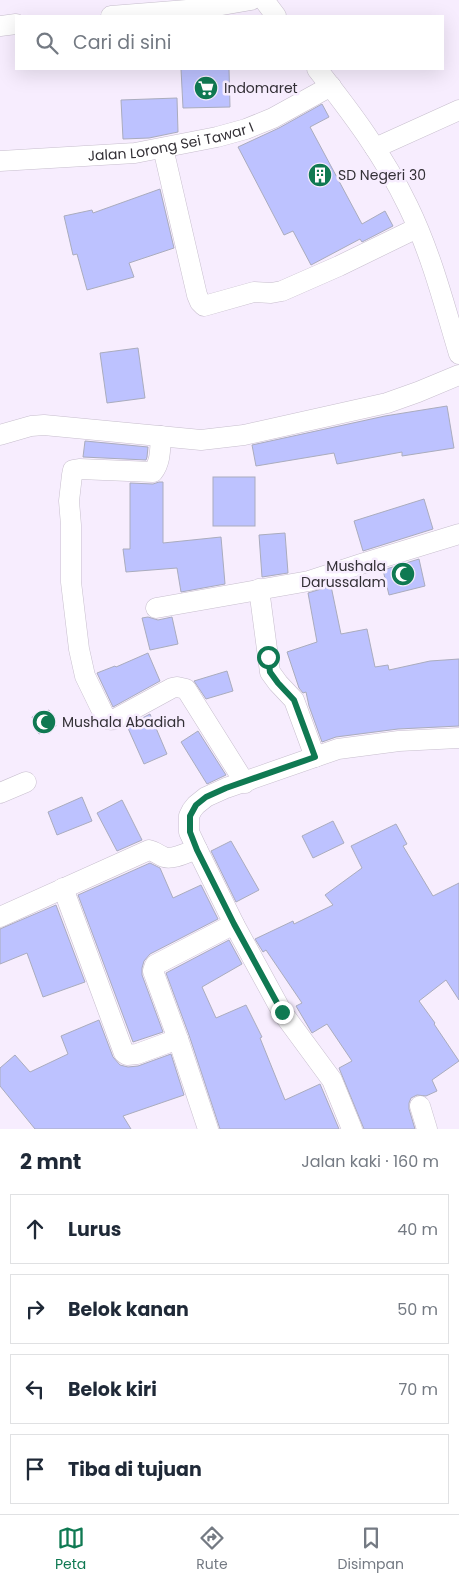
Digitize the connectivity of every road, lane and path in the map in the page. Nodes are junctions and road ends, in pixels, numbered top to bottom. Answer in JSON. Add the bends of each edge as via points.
{"nodes":[{"id":1,"x":251,"y":0,"type":"edge"},
{"id":2,"x":264,"y":0,"type":"edge"},
{"id":3,"x":124,"y":15,"type":"edge"},
{"id":4,"x":275,"y":15,"type":"edge"},
{"id":5,"x":15,"y":24,"type":"edge"},
{"id":6,"x":0,"y":26,"type":"edge"},
{"id":7,"x":318,"y":70,"type":"edge"},
{"id":8,"x":331,"y":86,"type":"junction"},
{"id":9,"x":459,"y":110,"type":"edge"},
{"id":10,"x":163,"y":148,"type":"junction"},
{"id":11,"x":375,"y":148,"type":"junction"},
{"id":12,"x":0,"y":161,"type":"edge"},
{"id":13,"x":417,"y":228,"type":"junction"},
{"id":14,"x":459,"y":354,"type":"edge"},
{"id":15,"x":459,"y":375,"type":"edge"},
{"id":16,"x":0,"y":435,"type":"edge"},
{"id":17,"x":161,"y":436,"type":"junction"},
{"id":18,"x":459,"y":534,"type":"edge"},
{"id":19,"x":259,"y":589,"type":"junction"},
{"id":20,"x":156,"y":608,"type":"dead end"},
{"id":21,"x":459,"y":738,"type":"edge"},
{"id":22,"x":315,"y":757,"type":"junction"},
{"id":23,"x":26,"y":782,"type":"dead end"},
{"id":24,"x":245,"y":783,"type":"junction"},
{"id":25,"x":0,"y":793,"type":"edge"},
{"id":26,"x":197,"y":850,"type":"junction"},
{"id":27,"x":63,"y":888,"type":"junction"},
{"id":28,"x":0,"y":917,"type":"edge"},
{"id":29,"x":234,"y":924,"type":"junction"},
{"id":30,"x":178,"y":1039,"type":"junction"},
{"id":31,"x":420,"y":1106,"type":"dead end"},
{"id":32,"x":208,"y":1129,"type":"edge"},
{"id":33,"x":352,"y":1129,"type":"edge"},
{"id":34,"x":427,"y":1129,"type":"edge"}],
"edges":[{"from":1,"to":3,"type":"street","via":[[199,9]]},
{"from":2,"to":4,"type":"street"},
{"from":5,"to":6,"type":"street"},
{"from":7,"to":8,"type":"street"},
{"from":8,"to":10,"type":"street","name":"Jalan Lorong Sei Tawar I","via":[[246,129]]},
{"from":8,"to":11,"type":"street"},
{"from":9,"to":11,"type":"street"},
{"from":10,"to":12,"type":"street","name":"Jalan Lorong Sei Tawar I","via":[[117,155]]},
{"from":10,"to":13,"type":"street","via":[[197,295],[204,306],[252,293],[282,291]]},
{"from":11,"to":13,"type":"street"},
{"from":13,"to":14,"type":"street","via":[[433,267]]},
{"from":15,"to":17,"type":"street","via":[[387,403],[244,435],[201,440]]},
{"from":16,"to":17,"type":"street","via":[[31,426],[44,426]]},
{"from":17,"to":24,"type":"street","via":[[157,467],[153,472],[73,470],[70,582],[85,676],[107,720],[117,718],[172,688],[186,690]]},
{"from":18,"to":19,"type":"street","via":[[309,581]]},
{"from":19,"to":20,"type":"street"},
{"from":19,"to":22,"type":"street","via":[[270,672],[294,700]]},
{"from":21,"to":22,"type":"street","via":[[338,749]]},
{"from":22,"to":24,"type":"street"},
{"from":23,"to":25,"type":"street"},
{"from":24,"to":26,"type":"street","via":[[213,794],[196,805],[189,823]]},
{"from":26,"to":27,"type":"street","via":[[169,858],[149,850]]},
{"from":26,"to":29,"type":"street"},
{"from":27,"to":28,"type":"street"},
{"from":27,"to":30,"type":"street","via":[[124,1053],[137,1054]]},
{"from":29,"to":30,"type":"street","via":[[153,968]]},
{"from":29,"to":33,"type":"street","via":[[282,1012],[332,1080]]},
{"from":30,"to":32,"type":"street"},
{"from":31,"to":34,"type":"street"}]}
